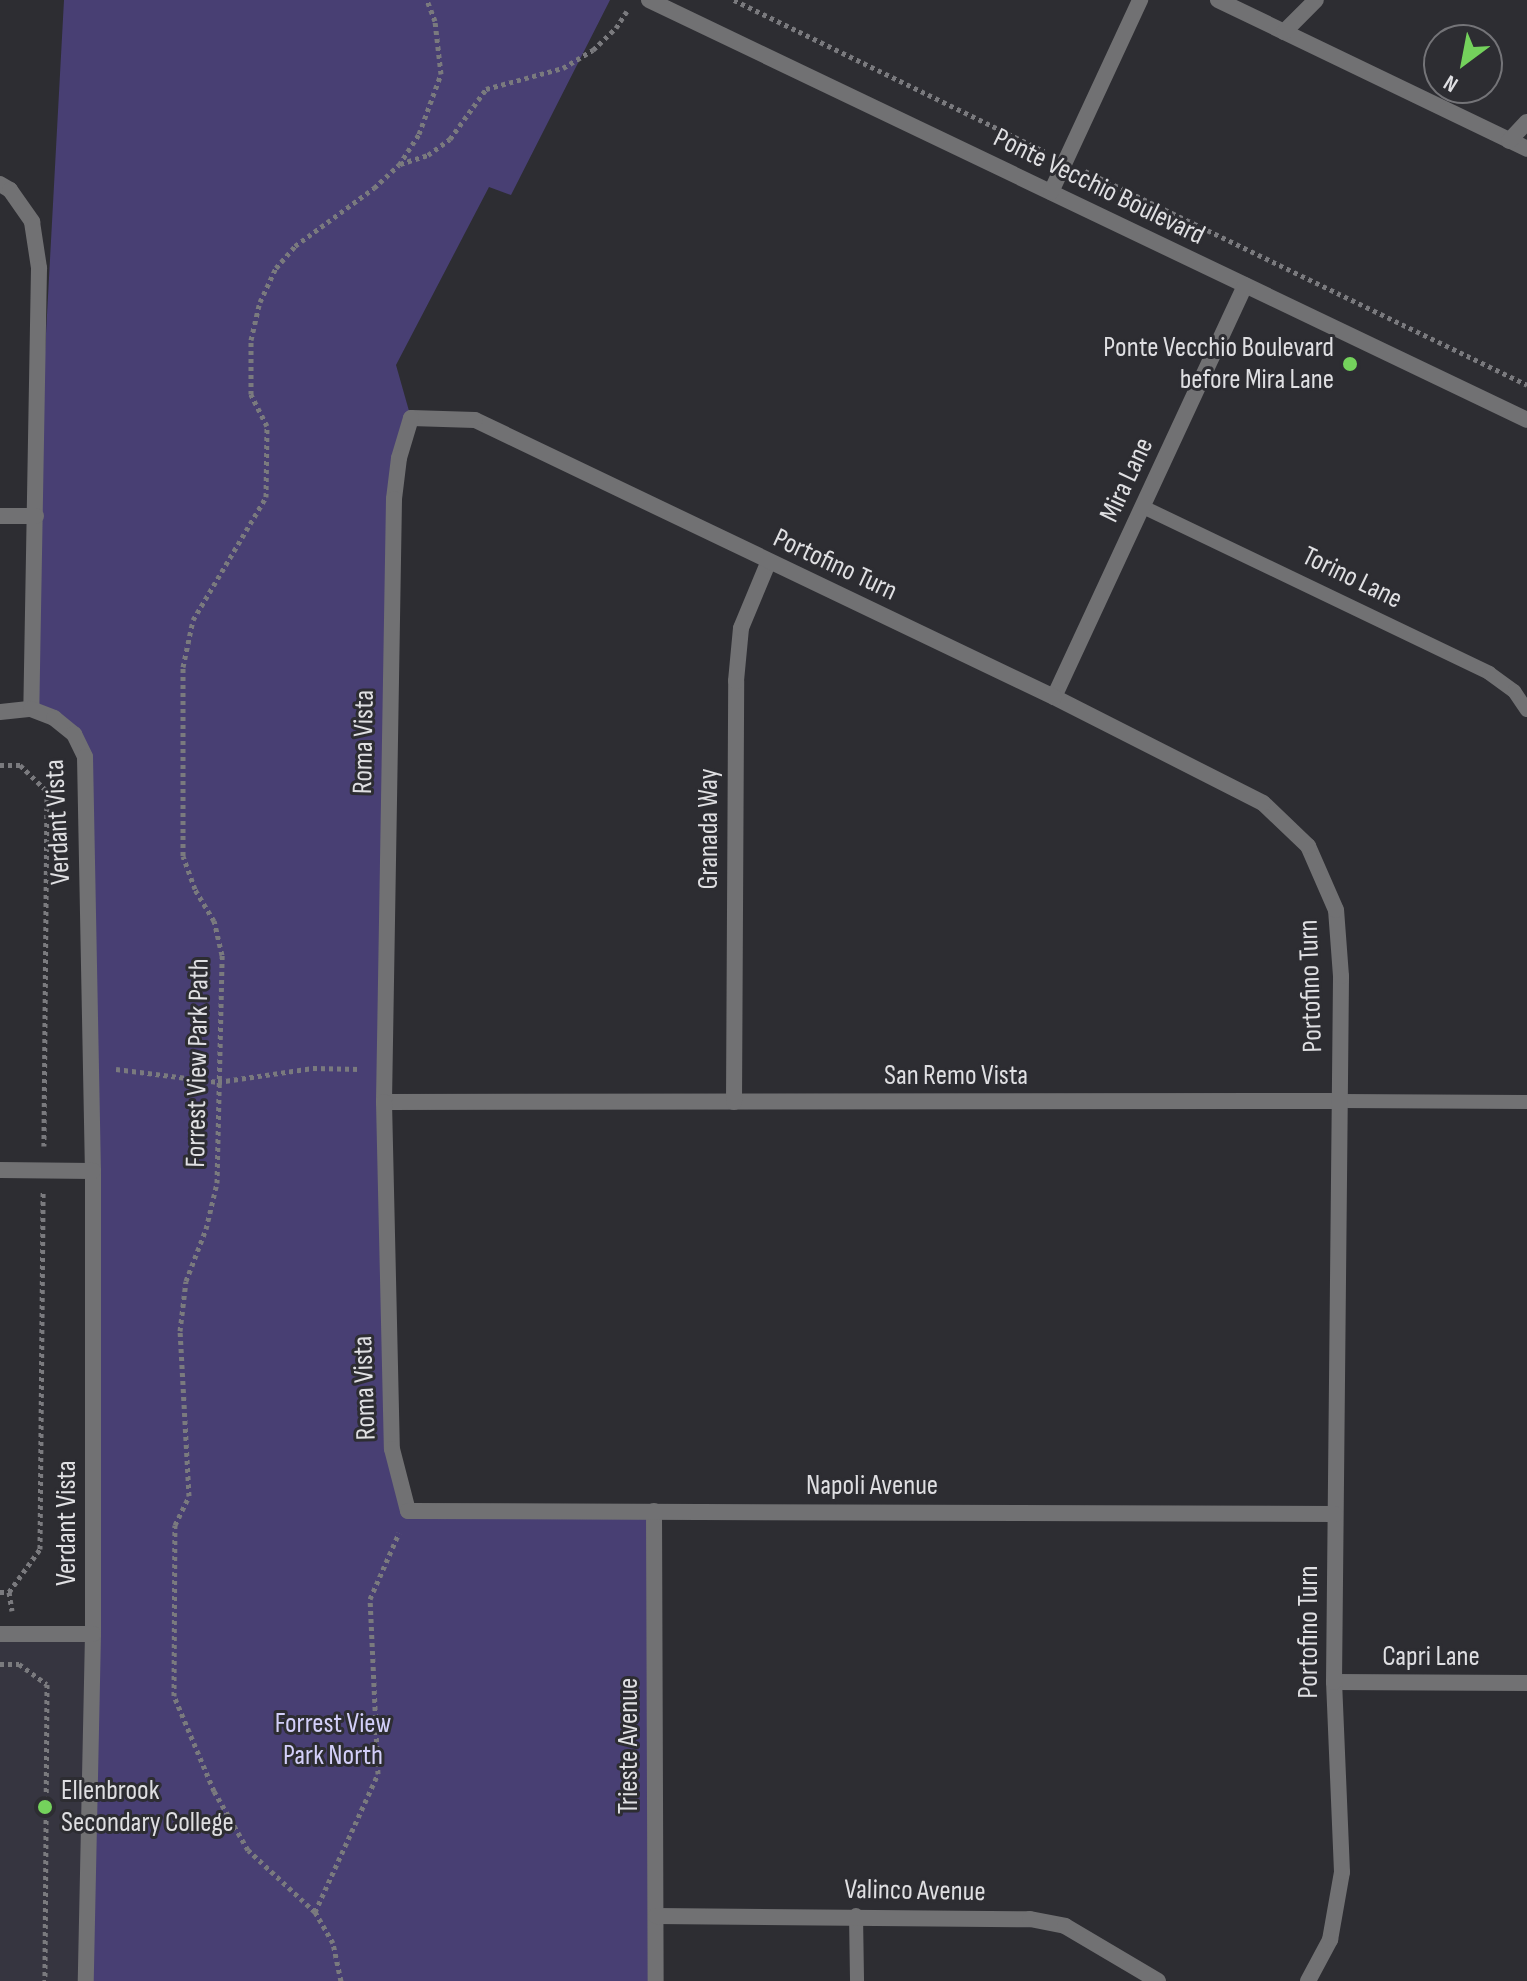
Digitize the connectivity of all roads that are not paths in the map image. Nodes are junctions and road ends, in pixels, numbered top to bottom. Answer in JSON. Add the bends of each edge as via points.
{"nodes":[{"id":1,"x":649,"y":0,"type":"edge"},
{"id":2,"x":1140,"y":0,"type":"edge"},
{"id":3,"x":1218,"y":0,"type":"edge"},
{"id":4,"x":1316,"y":0,"type":"edge"},
{"id":5,"x":1284,"y":32,"type":"junction"},
{"id":6,"x":1527,"y":122,"type":"edge"},
{"id":7,"x":1509,"y":141,"type":"junction"},
{"id":8,"x":1527,"y":149,"type":"edge"},
{"id":9,"x":0,"y":184,"type":"edge"},
{"id":10,"x":1051,"y":192,"type":"junction"},
{"id":11,"x":1245,"y":285,"type":"junction"},
{"id":12,"x":411,"y":418,"type":"joint"},
{"id":13,"x":1527,"y":420,"type":"edge"},
{"id":14,"x":1143,"y":507,"type":"junction"},
{"id":15,"x":0,"y":516,"type":"edge"},
{"id":16,"x":36,"y":516,"type":"junction"},
{"id":17,"x":768,"y":563,"type":"junction"},
{"id":18,"x":1054,"y":697,"type":"junction"},
{"id":19,"x":31,"y":709,"type":"junction"},
{"id":20,"x":1527,"y":710,"type":"edge"},
{"id":21,"x":0,"y":712,"type":"edge"},
{"id":22,"x":1340,"y":1101,"type":"junction"},
{"id":23,"x":384,"y":1102,"type":"junction"},
{"id":24,"x":734,"y":1102,"type":"junction"},
{"id":25,"x":1527,"y":1102,"type":"edge"},
{"id":26,"x":0,"y":1170,"type":"edge"},
{"id":27,"x":93,"y":1171,"type":"junction"},
{"id":28,"x":408,"y":1511,"type":"joint"},
{"id":29,"x":654,"y":1511,"type":"junction"},
{"id":30,"x":1335,"y":1514,"type":"junction"},
{"id":31,"x":0,"y":1634,"type":"edge"},
{"id":32,"x":93,"y":1634,"type":"junction"},
{"id":33,"x":1334,"y":1682,"type":"junction"},
{"id":34,"x":1527,"y":1683,"type":"edge"},
{"id":35,"x":856,"y":1915,"type":"junction"},
{"id":36,"x":656,"y":1916,"type":"junction"},
{"id":37,"x":86,"y":1981,"type":"edge"},
{"id":38,"x":656,"y":1981,"type":"edge"},
{"id":39,"x":857,"y":1981,"type":"edge"},
{"id":40,"x":1158,"y":1981,"type":"edge"},
{"id":41,"x":1308,"y":1981,"type":"edge"}],
"edges":[{"from":1,"to":10,"type":"street","name":"Ponte Vecchio Boulevard"},
{"from":2,"to":10,"type":"street"},
{"from":3,"to":5,"type":"street"},
{"from":4,"to":5,"type":"street"},
{"from":5,"to":7,"type":"street"},
{"from":6,"to":7,"type":"street"},
{"from":7,"to":8,"type":"street"},
{"from":9,"to":16,"type":"street","via":[[32,222],[39,268]]},
{"from":10,"to":11,"type":"street","name":"Ponte Vecchio Boulevard"},
{"from":11,"to":13,"type":"street","name":"Ponte Vecchio Boulevard"},
{"from":11,"to":14,"type":"street","name":"Mira Lane"},
{"from":12,"to":17,"type":"street","name":"Portofino Turn","via":[[475,420]]},
{"from":12,"to":23,"type":"street","name":"Roma Vista","via":[[394,499]]},
{"from":14,"to":18,"type":"street","name":"Mira Lane"},
{"from":14,"to":20,"type":"lane","name":"Torino Lane","via":[[1489,673],[1514,691]]},
{"from":15,"to":16,"type":"street"},
{"from":16,"to":19,"type":"street"},
{"from":17,"to":18,"type":"street","name":"Portofino Turn"},
{"from":17,"to":24,"type":"street","name":"Granada Way","via":[[741,628],[736,681]]},
{"from":18,"to":22,"type":"street","name":"Portofino Turn","via":[[1263,803],[1308,846],[1336,910]]},
{"from":19,"to":21,"type":"street"},
{"from":19,"to":27,"type":"street","name":"Verdant Vista","via":[[74,734],[85,757]]},
{"from":22,"to":24,"type":"street","name":"San Remo Vista"},
{"from":22,"to":25,"type":"lane","name":"San Remo Vista"},
{"from":22,"to":30,"type":"street","name":"Portofino Turn"},
{"from":23,"to":24,"type":"street","name":"San Remo Vista"},
{"from":23,"to":28,"type":"street","name":"Roma Vista","via":[[392,1449]]},
{"from":26,"to":27,"type":"street"},
{"from":27,"to":32,"type":"street","name":"Verdant Vista"},
{"from":28,"to":29,"type":"street","name":"Napoli Avenue"},
{"from":29,"to":30,"type":"street","name":"Napoli Avenue"},
{"from":29,"to":36,"type":"street","name":"Trieste Avenue"},
{"from":30,"to":33,"type":"street","name":"Portofino Turn"},
{"from":31,"to":32,"type":"street"},
{"from":32,"to":37,"type":"street","name":"Verdant Vista"},
{"from":33,"to":34,"type":"street","name":"Capri Lane"},
{"from":33,"to":41,"type":"street","name":"Portofino Turn","via":[[1342,1872],[1330,1940]]},
{"from":35,"to":36,"type":"street","name":"Valinco Avenue"},
{"from":35,"to":39,"type":"lane"},
{"from":35,"to":40,"type":"street","name":"Valinco Avenue","via":[[1030,1919],[1065,1926]]},
{"from":36,"to":38,"type":"street","name":"Trieste Avenue"}]}
